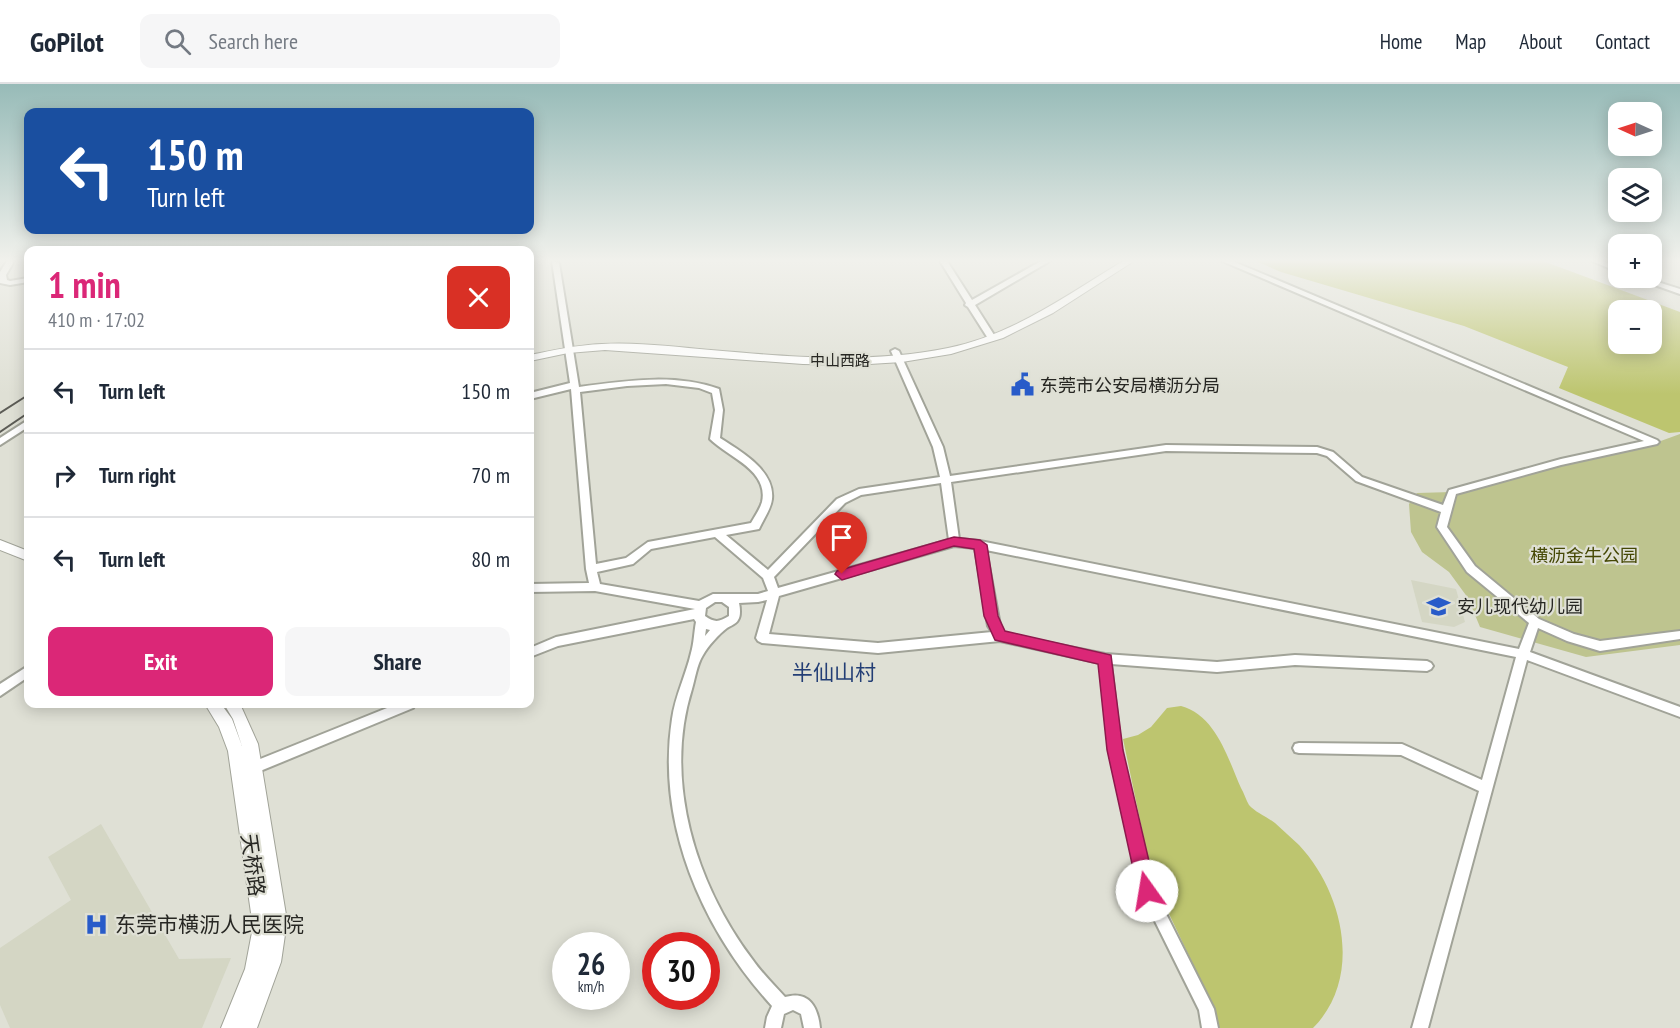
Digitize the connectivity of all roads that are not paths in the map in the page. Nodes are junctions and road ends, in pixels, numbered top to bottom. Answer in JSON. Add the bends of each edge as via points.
{"nodes":[{"id":1,"x":562,"y":305,"type":"edge"},
{"id":2,"x":969,"y":305,"type":"edge"},
{"id":3,"x":1040,"y":305,"type":"edge"},
{"id":4,"x":1058,"y":305,"type":"edge"},
{"id":5,"x":1329,"y":305,"type":"edge"},
{"id":6,"x":989,"y":334,"type":"junction"},
{"id":7,"x":568,"y":347,"type":"junction"},
{"id":8,"x":534,"y":351,"type":"edge"},
{"id":9,"x":897,"y":355,"type":"junction"},
{"id":10,"x":534,"y":357,"type":"edge"},
{"id":11,"x":575,"y":387,"type":"junction"},
{"id":12,"x":534,"y":395,"type":"edge"},
{"id":13,"x":24,"y":426,"type":"edge"},
{"id":14,"x":0,"y":442,"type":"edge"},
{"id":15,"x":946,"y":481,"type":"junction"},
{"id":16,"x":1447,"y":510,"type":"junction"},
{"id":17,"x":717,"y":533,"type":"junction"},
{"id":18,"x":954,"y":542,"type":"junction"},
{"id":19,"x":0,"y":545,"type":"edge"},
{"id":20,"x":980,"y":545,"type":"junction"},
{"id":21,"x":24,"y":554,"type":"edge"},
{"id":22,"x":591,"y":569,"type":"junction"},
{"id":23,"x":768,"y":576,"type":"junction"},
{"id":24,"x":595,"y":586,"type":"junction"},
{"id":25,"x":534,"y":588,"type":"edge"},
{"id":26,"x":774,"y":594,"type":"junction"},
{"id":27,"x":759,"y":598,"type":"junction"},
{"id":28,"x":729,"y":599,"type":"junction"},
{"id":29,"x":700,"y":614,"type":"junction"},
{"id":30,"x":736,"y":614,"type":"junction"},
{"id":31,"x":1534,"y":622,"type":"junction"},
{"id":32,"x":721,"y":626,"type":"junction"},
{"id":33,"x":1680,"y":635,"type":"edge"},
{"id":34,"x":1000,"y":636,"type":"junction"},
{"id":35,"x":534,"y":651,"type":"edge"},
{"id":36,"x":697,"y":653,"type":"junction"},
{"id":37,"x":1523,"y":654,"type":"junction"},
{"id":38,"x":1105,"y":659,"type":"junction"},
{"id":39,"x":1428,"y":666,"type":"dead end"},
{"id":40,"x":24,"y":674,"type":"edge"},
{"id":41,"x":0,"y":691,"type":"edge"},
{"id":42,"x":215,"y":708,"type":"edge"},
{"id":43,"x":234,"y":708,"type":"edge"},
{"id":44,"x":399,"y":708,"type":"edge"},
{"id":45,"x":1680,"y":712,"type":"edge"},
{"id":46,"x":1299,"y":748,"type":"dead end"},
{"id":47,"x":247,"y":771,"type":"junction"},
{"id":48,"x":1486,"y":788,"type":"junction"},
{"id":49,"x":782,"y":1005,"type":"junction"},
{"id":50,"x":231,"y":1028,"type":"edge"},
{"id":51,"x":247,"y":1028,"type":"edge"},
{"id":52,"x":773,"y":1028,"type":"edge"},
{"id":53,"x":812,"y":1028,"type":"edge"},
{"id":54,"x":1210,"y":1028,"type":"edge"},
{"id":55,"x":1420,"y":1028,"type":"edge"}],
"edges":[{"from":1,"to":7,"type":"street"},
{"from":2,"to":6,"type":"street"},
{"from":3,"to":6,"type":"main road","name":"中山西路"},
{"from":4,"to":6,"type":"main road","name":"中山西路"},
{"from":5,"to":16,"type":"street","via":[[1654,442],[1452,492]]},
{"from":6,"to":9,"type":"main road","name":"中山西路","via":[[939,352]]},
{"from":7,"to":8,"type":"main road","name":"中山西路"},
{"from":7,"to":9,"type":"main road","name":"中山西路","via":[[838,362]]},
{"from":7,"to":10,"type":"main road","name":"中山西路"},
{"from":7,"to":11,"type":"street"},
{"from":9,"to":15,"type":"street","via":[[938,447]]},
{"from":11,"to":12,"type":"street"},
{"from":11,"to":17,"type":"street","via":[[628,383],[702,385],[716,391],[719,410],[715,439],[754,465],[767,490],[755,526]]},
{"from":11,"to":22,"type":"street"},
{"from":13,"to":14,"type":"street"},
{"from":15,"to":16,"type":"street","via":[[1166,448],[1317,450],[1330,454],[1359,479]]},
{"from":15,"to":18,"type":"street"},
{"from":15,"to":23,"type":"street","via":[[865,490],[849,496]]},
{"from":16,"to":31,"type":"street","via":[[1442,526],[1471,569]]},
{"from":17,"to":22,"type":"street","via":[[648,546],[629,561]]},
{"from":17,"to":23,"type":"street"},
{"from":18,"to":20,"type":"street"},
{"from":18,"to":26,"type":"street"},
{"from":19,"to":21,"type":"main road"},
{"from":20,"to":34,"type":"street","via":[[991,616]]},
{"from":20,"to":37,"type":"street"},
{"from":22,"to":24,"type":"street"},
{"from":23,"to":26,"type":"street"},
{"from":24,"to":25,"type":"street"},
{"from":24,"to":29,"type":"street"},
{"from":26,"to":27,"type":"street"},
{"from":26,"to":34,"type":"street","via":[[762,638],[878,648]]},
{"from":27,"to":28,"type":"street"},
{"from":27,"to":30,"type":"street"},
{"from":28,"to":29,"type":"street","via":[[713,598]]},
{"from":28,"to":30,"type":"street"},
{"from":29,"to":32,"type":"street","via":[[710,626]]},
{"from":29,"to":35,"type":"street","via":[[556,642]]},
{"from":29,"to":36,"type":"street"},
{"from":30,"to":32,"type":"street"},
{"from":31,"to":33,"type":"street","via":[[1600,646]]},
{"from":31,"to":37,"type":"street"},
{"from":32,"to":36,"type":"street"},
{"from":34,"to":38,"type":"street"},
{"from":36,"to":49,"type":"street","via":[[679,718],[675,756],[676,796],[684,838],[698,880],[719,923],[747,965]]},
{"from":37,"to":45,"type":"street"},
{"from":37,"to":48,"type":"street"},
{"from":38,"to":39,"type":"street","via":[[1217,667],[1294,660]]},
{"from":38,"to":54,"type":"street","via":[[1115,750],[1147,891],[1206,1009]]},
{"from":40,"to":41,"type":"street"},
{"from":42,"to":47,"type":"main road","name":"天桥路"},
{"from":43,"to":47,"type":"main road","name":"天桥路","via":[[245,730]]},
{"from":44,"to":47,"type":"street"},
{"from":46,"to":48,"type":"street","via":[[1402,750]]},
{"from":47,"to":50,"type":"main road","name":"天桥路","via":[[262,927],[255,969]]},
{"from":47,"to":51,"type":"main road","name":"天桥路","via":[[278,921],[271,968]]},
{"from":48,"to":55,"type":"street"},
{"from":49,"to":52,"type":"street","via":[[774,1017]]},
{"from":49,"to":53,"type":"street","via":[[802,1003],[811,1013]]}]}
